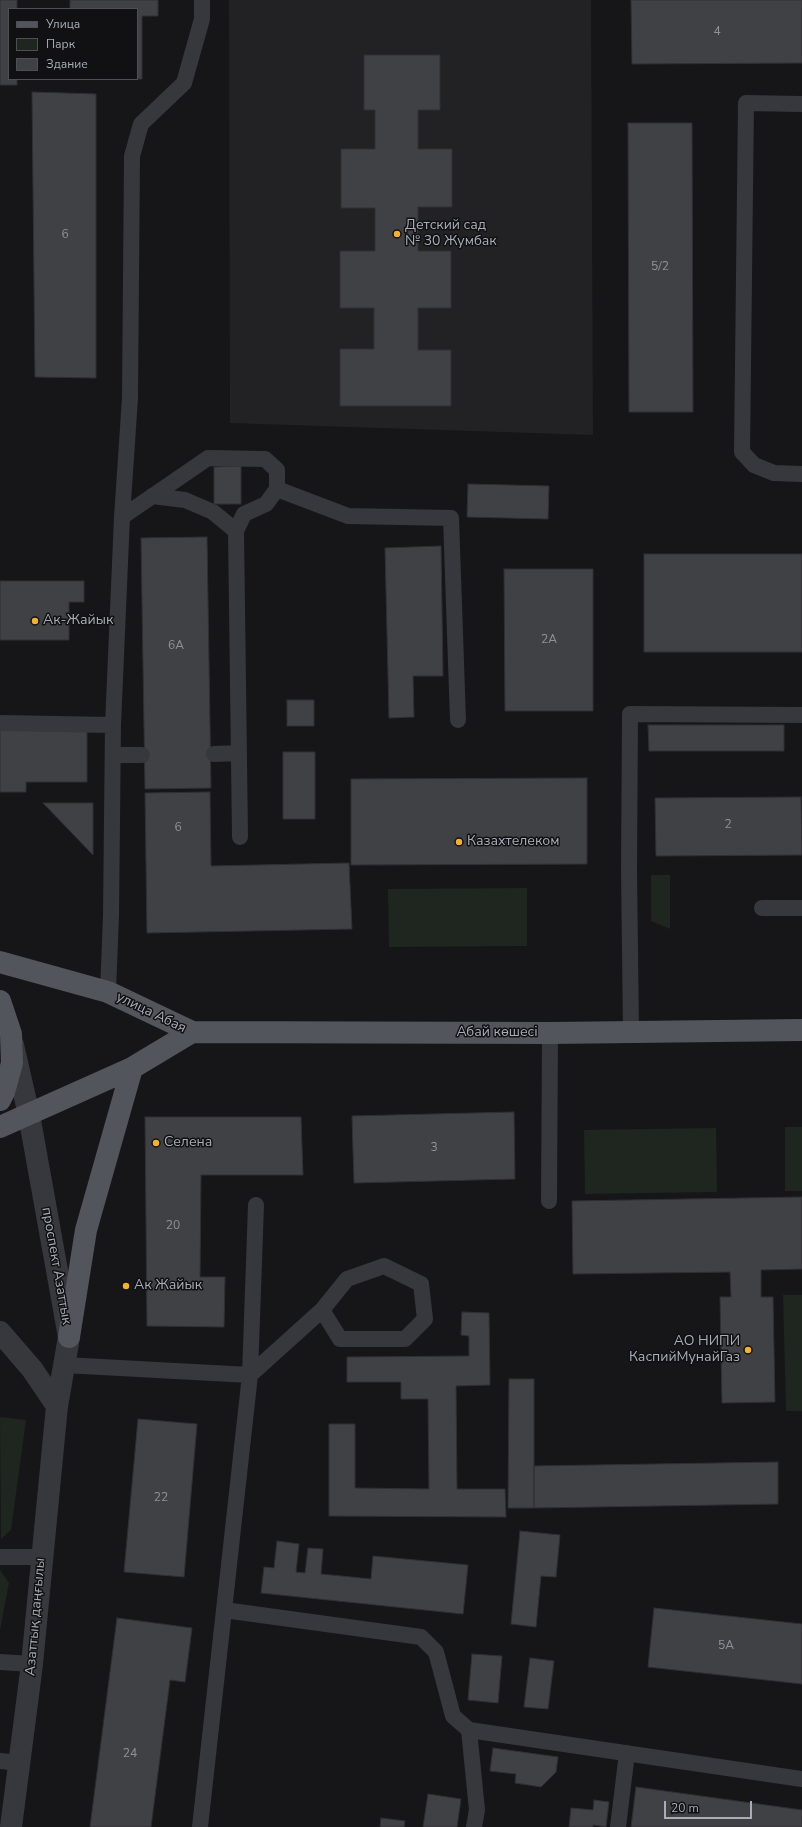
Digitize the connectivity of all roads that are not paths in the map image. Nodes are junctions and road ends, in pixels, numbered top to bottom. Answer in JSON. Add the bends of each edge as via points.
{"nodes":[{"id":1,"x":202,"y":0,"type":"edge"},
{"id":2,"x":802,"y":104,"type":"edge"},
{"id":3,"x":802,"y":474,"type":"edge"},
{"id":4,"x":278,"y":489,"type":"junction"},
{"id":5,"x":152,"y":496,"type":"junction"},
{"id":6,"x":122,"y":517,"type":"junction"},
{"id":7,"x":236,"y":531,"type":"junction"},
{"id":8,"x":802,"y":715,"type":"edge"},
{"id":9,"x":458,"y":720,"type":"dead end"},
{"id":10,"x":0,"y":722,"type":"edge"},
{"id":11,"x":113,"y":725,"type":"junction"},
{"id":12,"x":239,"y":753,"type":"junction"},
{"id":13,"x":214,"y":754,"type":"dead end"},
{"id":14,"x":113,"y":755,"type":"junction"},
{"id":15,"x":142,"y":755,"type":"dead end"},
{"id":16,"x":240,"y":837,"type":"dead end"},
{"id":17,"x":762,"y":908,"type":"dead end"},
{"id":18,"x":802,"y":908,"type":"edge"},
{"id":19,"x":0,"y":962,"type":"edge"},
{"id":20,"x":108,"y":992,"type":"junction"},
{"id":21,"x":0,"y":1001,"type":"edge"},
{"id":22,"x":802,"y":1030,"type":"edge"},
{"id":23,"x":192,"y":1032,"type":"junction"},
{"id":24,"x":631,"y":1032,"type":"junction"},
{"id":25,"x":550,"y":1033,"type":"junction"},
{"id":26,"x":11,"y":1034,"type":"junction"},
{"id":27,"x":132,"y":1068,"type":"junction"},
{"id":28,"x":0,"y":1100,"type":"edge"},
{"id":29,"x":29,"y":1115,"type":"junction"},
{"id":30,"x":0,"y":1127,"type":"edge"},
{"id":31,"x":549,"y":1201,"type":"dead end"},
{"id":32,"x":256,"y":1204,"type":"dead end"},
{"id":33,"x":322,"y":1310,"type":"junction"},
{"id":34,"x":0,"y":1332,"type":"edge"},
{"id":35,"x":69,"y":1337,"type":"junction"},
{"id":36,"x":64,"y":1365,"type":"junction"},
{"id":37,"x":250,"y":1375,"type":"junction"},
{"id":38,"x":57,"y":1406,"type":"junction"},
{"id":39,"x":0,"y":1557,"type":"edge"},
{"id":40,"x":42,"y":1557,"type":"junction"},
{"id":41,"x":224,"y":1610,"type":"junction"},
{"id":42,"x":0,"y":1662,"type":"edge"},
{"id":43,"x":32,"y":1664,"type":"junction"},
{"id":44,"x":469,"y":1730,"type":"junction"},
{"id":45,"x":627,"y":1754,"type":"junction"},
{"id":46,"x":10,"y":1762,"type":"edge"},
{"id":47,"x":802,"y":1779,"type":"edge"},
{"id":48,"x":11,"y":1827,"type":"edge"},
{"id":49,"x":200,"y":1827,"type":"edge"},
{"id":50,"x":474,"y":1827,"type":"edge"},
{"id":51,"x":618,"y":1827,"type":"edge"}],
"edges":[{"from":1,"to":6,"type":"lane","via":[[202,19],[184,83],[141,124],[132,156],[130,398]]},
{"from":2,"to":3,"type":"lane","via":[[746,103],[742,452],[754,466],[774,473]]},
{"from":4,"to":5,"type":"lane","via":[[277,470],[266,459],[208,458]]},
{"from":4,"to":7,"type":"lane","via":[[266,504],[244,514]]},
{"from":4,"to":9,"type":"lane","via":[[348,516],[451,518]]},
{"from":5,"to":6,"type":"lane"},
{"from":5,"to":7,"type":"lane","via":[[185,500],[213,512]]},
{"from":6,"to":11,"type":"lane"},
{"from":7,"to":12,"type":"lane"},
{"from":8,"to":24,"type":"lane","via":[[630,714]]},
{"from":10,"to":11,"type":"lane"},
{"from":11,"to":14,"type":"lane"},
{"from":12,"to":13,"type":"lane"},
{"from":12,"to":16,"type":"lane"},
{"from":14,"to":15,"type":"lane"},
{"from":14,"to":20,"type":"lane"},
{"from":17,"to":18,"type":"lane"},
{"from":19,"to":20,"type":"main road","name":"улица Абая"},
{"from":20,"to":23,"type":"main road","name":"улица Абая"},
{"from":21,"to":26,"type":"main road"},
{"from":22,"to":24,"type":"main road","name":"Абай көшесі"},
{"from":23,"to":25,"type":"main road","name":"Абай көшесі"},
{"from":23,"to":27,"type":"main road","name":"улица Абая"},
{"from":24,"to":25,"type":"main road","name":"Абай көшесі"},
{"from":25,"to":31,"type":"lane"},
{"from":26,"to":28,"type":"main road","via":[[12,1063]]},
{"from":26,"to":29,"type":"street","name":"проспект Азаттык"},
{"from":27,"to":29,"type":"main road","name":"улица Абая"},
{"from":27,"to":35,"type":"main road","via":[[86,1230]]},
{"from":29,"to":30,"type":"main road","name":"улица Абая"},
{"from":29,"to":35,"type":"street","name":"проспект Азаттык"},
{"from":32,"to":37,"type":"lane"},
{"from":33,"to":33,"type":"lane","via":[[340,1339],[405,1339],[425,1319],[421,1284],[384,1266],[347,1279]]},
{"from":33,"to":37,"type":"lane"},
{"from":34,"to":38,"type":"street","via":[[32,1369]]},
{"from":35,"to":36,"type":"street","name":"проспект Азаттык"},
{"from":36,"to":37,"type":"lane"},
{"from":36,"to":38,"type":"street","name":"проспект Азаттык"},
{"from":37,"to":41,"type":"lane"},
{"from":38,"to":40,"type":"street","name":"Азаттық даңғылы"},
{"from":39,"to":40,"type":"lane"},
{"from":40,"to":43,"type":"street","name":"Азаттық даңғылы"},
{"from":41,"to":44,"type":"lane","via":[[421,1637],[436,1652],[452,1716]]},
{"from":41,"to":49,"type":"lane"},
{"from":42,"to":43,"type":"lane"},
{"from":43,"to":46,"type":"street","name":"Азаттық даңғылы"},
{"from":44,"to":45,"type":"lane"},
{"from":44,"to":50,"type":"lane","via":[[476,1810]]},
{"from":45,"to":47,"type":"lane"},
{"from":45,"to":51,"type":"lane"},
{"from":46,"to":48,"type":"street","name":"Азаттық даңғылы"}]}
